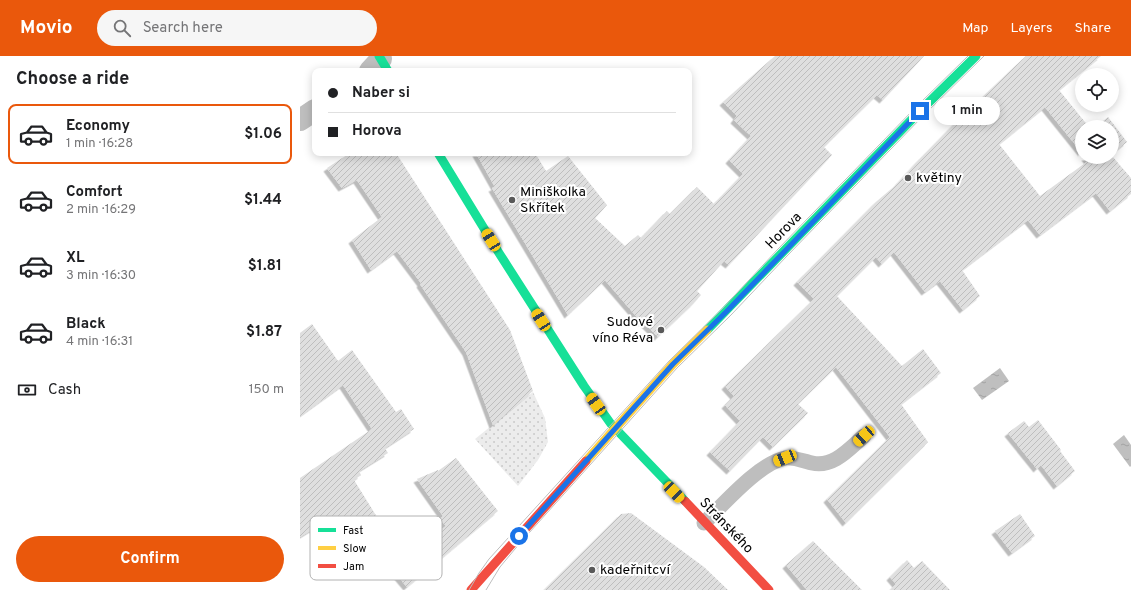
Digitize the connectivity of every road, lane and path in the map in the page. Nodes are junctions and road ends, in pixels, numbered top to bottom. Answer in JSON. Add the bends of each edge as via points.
{"nodes":[{"id":1,"x":976,"y":56,"type":"edge"},
{"id":2,"x":312,"y":112,"type":"edge"},
{"id":3,"x":300,"y":120,"type":"edge"},
{"id":4,"x":440,"y":156,"type":"edge"},
{"id":5,"x":614,"y":429,"type":"junction"},
{"id":6,"x":864,"y":436,"type":"dead end"},
{"id":7,"x":704,"y":523,"type":"junction"},
{"id":8,"x":471,"y":590,"type":"edge"},
{"id":9,"x":769,"y":590,"type":"edge"}],
"edges":[{"from":1,"to":5,"type":"street","name":"Horova","via":[[673,364]]},
{"from":2,"to":3,"type":"street"},
{"from":4,"to":5,"type":"street","name":"Stránského","via":[[498,253]]},
{"from":5,"to":7,"type":"street","name":"Stránského"},
{"from":5,"to":8,"type":"street","name":"Horova"},
{"from":6,"to":7,"type":"lane","via":[[841,456],[823,464],[785,458],[769,465],[751,477]]},
{"from":7,"to":9,"type":"street","name":"Stránského"}]}
